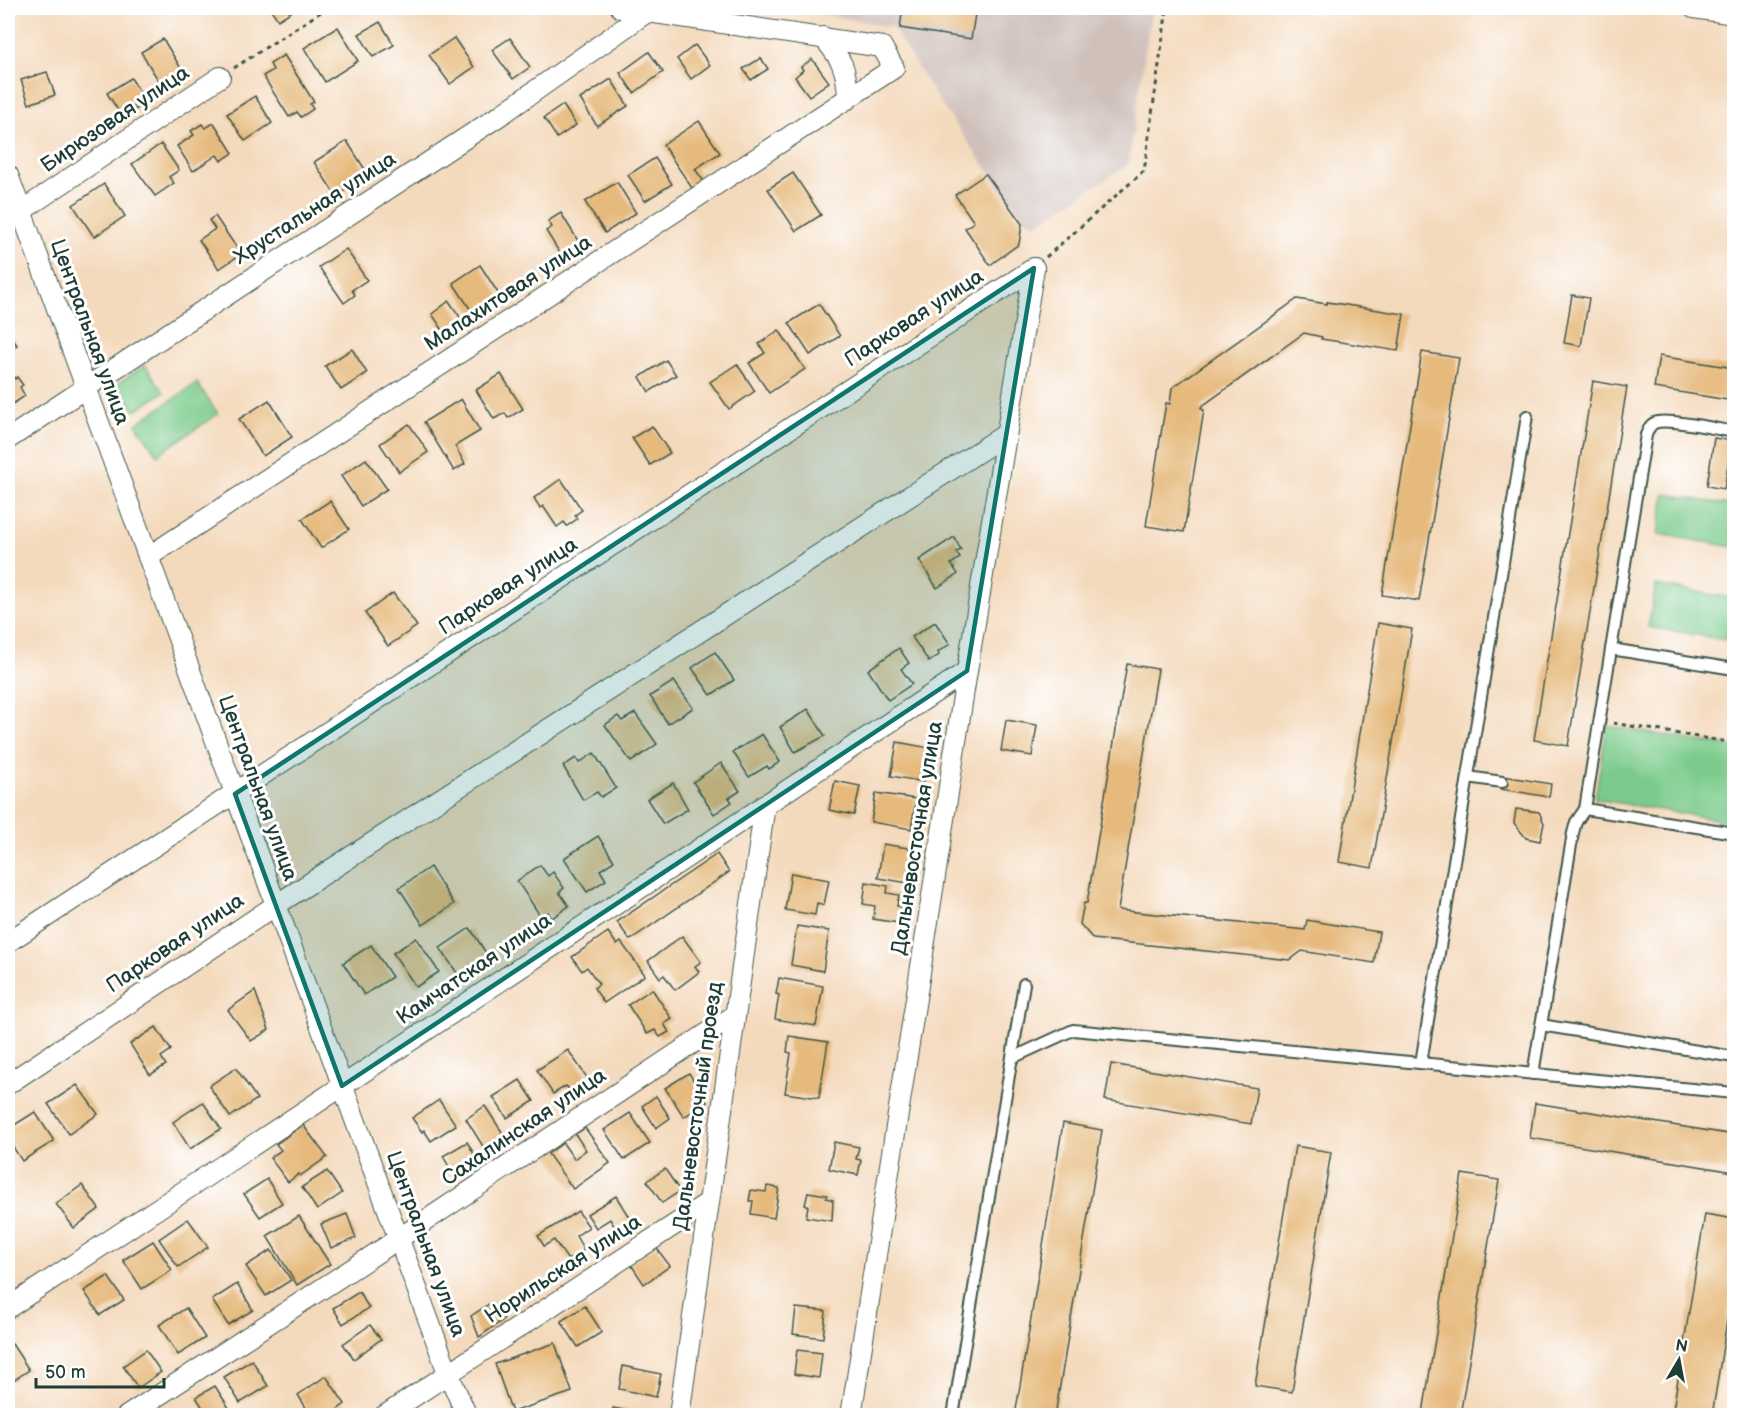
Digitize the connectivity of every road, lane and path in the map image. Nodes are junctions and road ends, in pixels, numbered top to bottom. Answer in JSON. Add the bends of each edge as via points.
{"nodes":[{"id":1,"x":327,"y":8,"type":"edge"},
{"id":2,"x":621,"y":8,"type":"edge"},
{"id":3,"x":1167,"y":8,"type":"edge"},
{"id":4,"x":1694,"y":8,"type":"edge"},
{"id":5,"x":646,"y":12,"type":"junction"},
{"id":6,"x":1734,"y":14,"type":"edge"},
{"id":7,"x":823,"y":37,"type":"junction"},
{"id":8,"x":220,"y":77,"type":"joint"},
{"id":9,"x":848,"y":99,"type":"junction"},
{"id":10,"x":8,"y":176,"type":"edge"},
{"id":11,"x":14,"y":216,"type":"edge"},
{"id":12,"x":1034,"y":268,"type":"junction"},
{"id":13,"x":86,"y":388,"type":"junction"},
{"id":14,"x":1527,"y":416,"type":"dead end"},
{"id":15,"x":1006,"y":434,"type":"junction"},
{"id":16,"x":1727,"y":434,"type":"edge"},
{"id":17,"x":8,"y":439,"type":"edge"},
{"id":18,"x":148,"y":557,"type":"junction"},
{"id":19,"x":1611,"y":649,"type":"junction"},
{"id":20,"x":1734,"y":669,"type":"edge"},
{"id":21,"x":967,"y":670,"type":"junction"},
{"id":22,"x":1599,"y":721,"type":"junction"},
{"id":23,"x":1734,"y":743,"type":"edge"},
{"id":24,"x":1468,"y":777,"type":"junction"},
{"id":25,"x":1502,"y":783,"type":"dead end"},
{"id":26,"x":235,"y":794,"type":"junction"},
{"id":27,"x":765,"y":804,"type":"junction"},
{"id":28,"x":1585,"y":809,"type":"junction"},
{"id":29,"x":1734,"y":833,"type":"edge"},
{"id":30,"x":276,"y":905,"type":"junction"},
{"id":31,"x":8,"y":942,"type":"edge"},
{"id":32,"x":1024,"y":984,"type":"dead end"},
{"id":33,"x":735,"y":1016,"type":"junction"},
{"id":34,"x":1541,"y":1025,"type":"junction"},
{"id":35,"x":1734,"y":1057,"type":"edge"},
{"id":36,"x":1012,"y":1058,"type":"junction"},
{"id":37,"x":1421,"y":1063,"type":"junction"},
{"id":38,"x":1533,"y":1074,"type":"junction"},
{"id":39,"x":8,"y":1084,"type":"edge"},
{"id":40,"x":342,"y":1086,"type":"junction"},
{"id":41,"x":1734,"y":1093,"type":"edge"},
{"id":42,"x":709,"y":1202,"type":"junction"},
{"id":43,"x":398,"y":1239,"type":"junction"},
{"id":44,"x":8,"y":1308,"type":"edge"},
{"id":45,"x":448,"y":1373,"type":"junction"},
{"id":46,"x":127,"y":1416,"type":"edge"},
{"id":47,"x":384,"y":1416,"type":"edge"},
{"id":48,"x":467,"y":1416,"type":"edge"},
{"id":49,"x":679,"y":1416,"type":"edge"},
{"id":50,"x":851,"y":1416,"type":"edge"},
{"id":51,"x":953,"y":1416,"type":"edge"}],
"edges":[{"from":1,"to":8,"type":"path"},
{"from":2,"to":5,"type":"street"},
{"from":3,"to":12,"type":"path","via":[[1144,171]]},
{"from":4,"to":6,"type":"street"},
{"from":5,"to":7,"type":"street"},
{"from":5,"to":13,"type":"street","name":"Хрустальная улица","via":[[501,114]]},
{"from":7,"to":9,"type":"street","via":[[847,75]]},
{"from":7,"to":9,"type":"street","name":"Малахитовая улица","via":[[882,48],[894,68]]},
{"from":8,"to":11,"type":"street","name":"Бирюзовая улица"},
{"from":9,"to":18,"type":"street","name":"Малахитовая улица"},
{"from":10,"to":11,"type":"street","name":"Центральная улица"},
{"from":11,"to":13,"type":"street","name":"Центральная улица"},
{"from":12,"to":15,"type":"street","name":"Дальневосточная улица"},
{"from":12,"to":26,"type":"street","name":"Парковая улица"},
{"from":13,"to":17,"type":"street","name":"Хрустальная улица"},
{"from":13,"to":18,"type":"street","name":"Центральная улица"},
{"from":14,"to":24,"type":"lane"},
{"from":15,"to":21,"type":"street","name":"Дальневосточная улица"},
{"from":15,"to":30,"type":"street","name":"Парковая улица"},
{"from":16,"to":19,"type":"lane","via":[[1668,421],[1650,427]]},
{"from":18,"to":26,"type":"street","name":"Центральная улица"},
{"from":19,"to":20,"type":"lane"},
{"from":19,"to":22,"type":"lane"},
{"from":21,"to":27,"type":"street","name":"Камчатская улица"},
{"from":21,"to":50,"type":"street","name":"Дальневосточная улица"},
{"from":22,"to":23,"type":"path"},
{"from":22,"to":28,"type":"lane"},
{"from":24,"to":25,"type":"lane"},
{"from":24,"to":37,"type":"lane"},
{"from":26,"to":30,"type":"street","name":"Центральная улица"},
{"from":26,"to":31,"type":"street","name":"Парковая улица"},
{"from":27,"to":33,"type":"street","name":"Дальневосточный проезд"},
{"from":27,"to":40,"type":"street","name":"Камчатская улица"},
{"from":28,"to":29,"type":"lane"},
{"from":28,"to":34,"type":"lane","via":[[1573,833]]},
{"from":30,"to":39,"type":"street","name":"Парковая улица"},
{"from":30,"to":40,"type":"street","name":"Центральная улица"},
{"from":32,"to":36,"type":"lane"},
{"from":33,"to":42,"type":"street","name":"Дальневосточный проезд"},
{"from":33,"to":43,"type":"street","name":"Сахалинская улица"},
{"from":34,"to":35,"type":"lane"},
{"from":34,"to":38,"type":"lane"},
{"from":36,"to":37,"type":"lane","via":[[1073,1030]]},
{"from":36,"to":51,"type":"lane"},
{"from":37,"to":38,"type":"lane"},
{"from":38,"to":41,"type":"lane"},
{"from":40,"to":43,"type":"street","name":"Центральная улица"},
{"from":40,"to":44,"type":"street","name":"Камчатская улица"},
{"from":42,"to":45,"type":"street","name":"Норильская улица"},
{"from":42,"to":49,"type":"street","name":"Дальневосточный проезд"},
{"from":43,"to":45,"type":"street","name":"Центральная улица"},
{"from":43,"to":46,"type":"street","name":"Сахалинская улица"},
{"from":45,"to":47,"type":"street","name":"Норильская улица"},
{"from":45,"to":48,"type":"street","name":"Центральная улица"}]}
